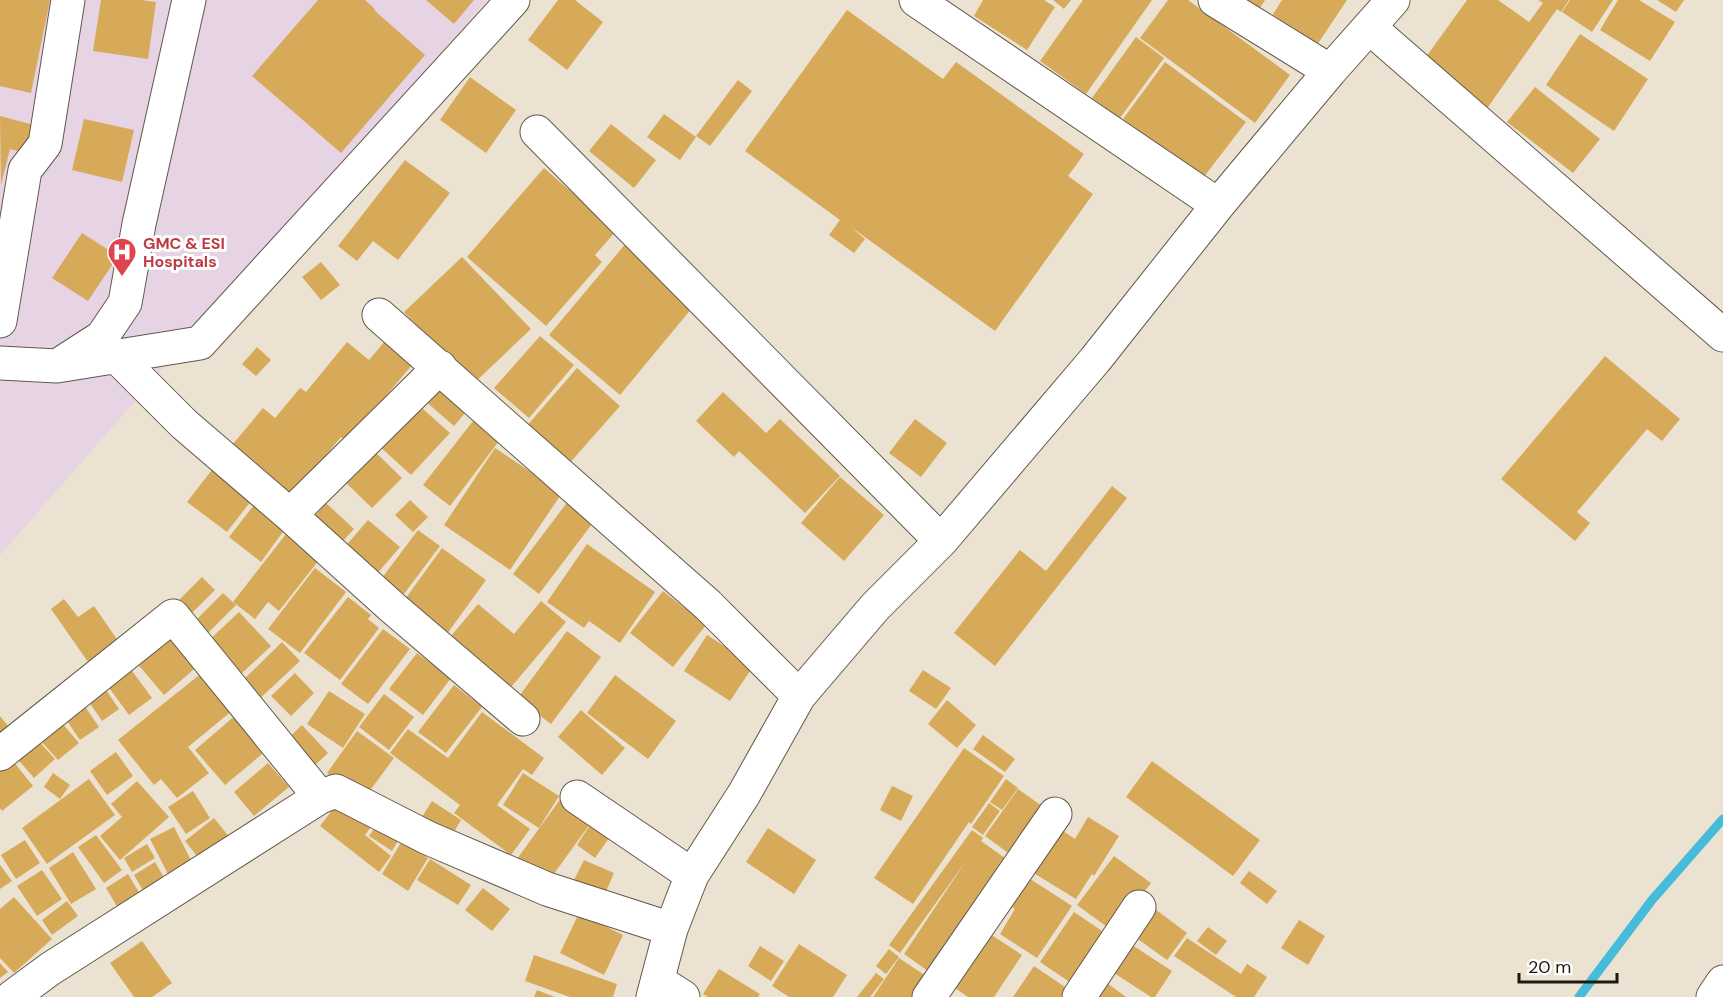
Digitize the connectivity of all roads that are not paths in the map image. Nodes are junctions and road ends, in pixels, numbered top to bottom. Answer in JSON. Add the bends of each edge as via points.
{"nodes":[{"id":1,"x":68,"y":0,"type":"edge"},
{"id":2,"x":189,"y":0,"type":"edge"},
{"id":3,"x":513,"y":0,"type":"edge"},
{"id":4,"x":916,"y":0,"type":"edge"},
{"id":5,"x":1215,"y":0,"type":"edge"},
{"id":6,"x":1393,"y":0,"type":"edge"},
{"id":7,"x":1369,"y":27,"type":"junction"},
{"id":8,"x":1330,"y":71,"type":"junction"},
{"id":9,"x":537,"y":132,"type":"dead end"},
{"id":10,"x":1218,"y":205,"type":"junction"},
{"id":11,"x":379,"y":315,"type":"dead end"},
{"id":12,"x":0,"y":321,"type":"edge"},
{"id":13,"x":1723,"y":336,"type":"edge"},
{"id":14,"x":117,"y":357,"type":"junction"},
{"id":15,"x":0,"y":363,"type":"edge"},
{"id":16,"x":57,"y":366,"type":"junction"},
{"id":17,"x":440,"y":367,"type":"junction"},
{"id":18,"x":290,"y":515,"type":"junction"},
{"id":19,"x":941,"y":541,"type":"junction"},
{"id":20,"x":799,"y":696,"type":"junction"},
{"id":21,"x":523,"y":720,"type":"dead end"},
{"id":22,"x":0,"y":754,"type":"edge"},
{"id":23,"x":577,"y":797,"type":"dead end"},
{"id":24,"x":320,"y":798,"type":"junction"},
{"id":25,"x":1055,"y":814,"type":"dead end"},
{"id":26,"x":692,"y":875,"type":"junction"},
{"id":27,"x":1139,"y":908,"type":"dead end"},
{"id":28,"x":671,"y":929,"type":"junction"},
{"id":29,"x":1723,"y":982,"type":"edge"},
{"id":30,"x":664,"y":992,"type":"edge"},
{"id":31,"x":12,"y":997,"type":"edge"},
{"id":32,"x":928,"y":997,"type":"edge"},
{"id":33,"x":1079,"y":997,"type":"edge"},
{"id":34,"x":1713,"y":997,"type":"edge"}],
"edges":[{"from":1,"to":12,"type":"street","via":[[45,144],[25,170]]},
{"from":2,"to":16,"type":"street","via":[[125,303],[102,337]]},
{"from":3,"to":14,"type":"street","via":[[200,343]]},
{"from":4,"to":10,"type":"street"},
{"from":5,"to":8,"type":"street"},
{"from":6,"to":7,"type":"street"},
{"from":7,"to":8,"type":"street"},
{"from":7,"to":13,"type":"street"},
{"from":8,"to":10,"type":"street"},
{"from":9,"to":19,"type":"street"},
{"from":10,"to":19,"type":"street","via":[[1095,360]]},
{"from":11,"to":17,"type":"street"},
{"from":14,"to":16,"type":"street"},
{"from":14,"to":18,"type":"street","via":[[184,424]]},
{"from":15,"to":16,"type":"street"},
{"from":17,"to":18,"type":"street"},
{"from":17,"to":20,"type":"street","via":[[708,605]]},
{"from":18,"to":21,"type":"street"},
{"from":19,"to":20,"type":"street","via":[[875,608]]},
{"from":20,"to":26,"type":"street","via":[[744,794]]},
{"from":22,"to":24,"type":"street","via":[[173,616]]},
{"from":23,"to":26,"type":"street"},
{"from":24,"to":28,"type":"street","via":[[336,791],[428,838],[547,889]]},
{"from":24,"to":31,"type":"street"},
{"from":25,"to":32,"type":"street"},
{"from":26,"to":28,"type":"street"},
{"from":27,"to":33,"type":"street"},
{"from":28,"to":30,"type":"street"},
{"from":29,"to":34,"type":"street"}]}
